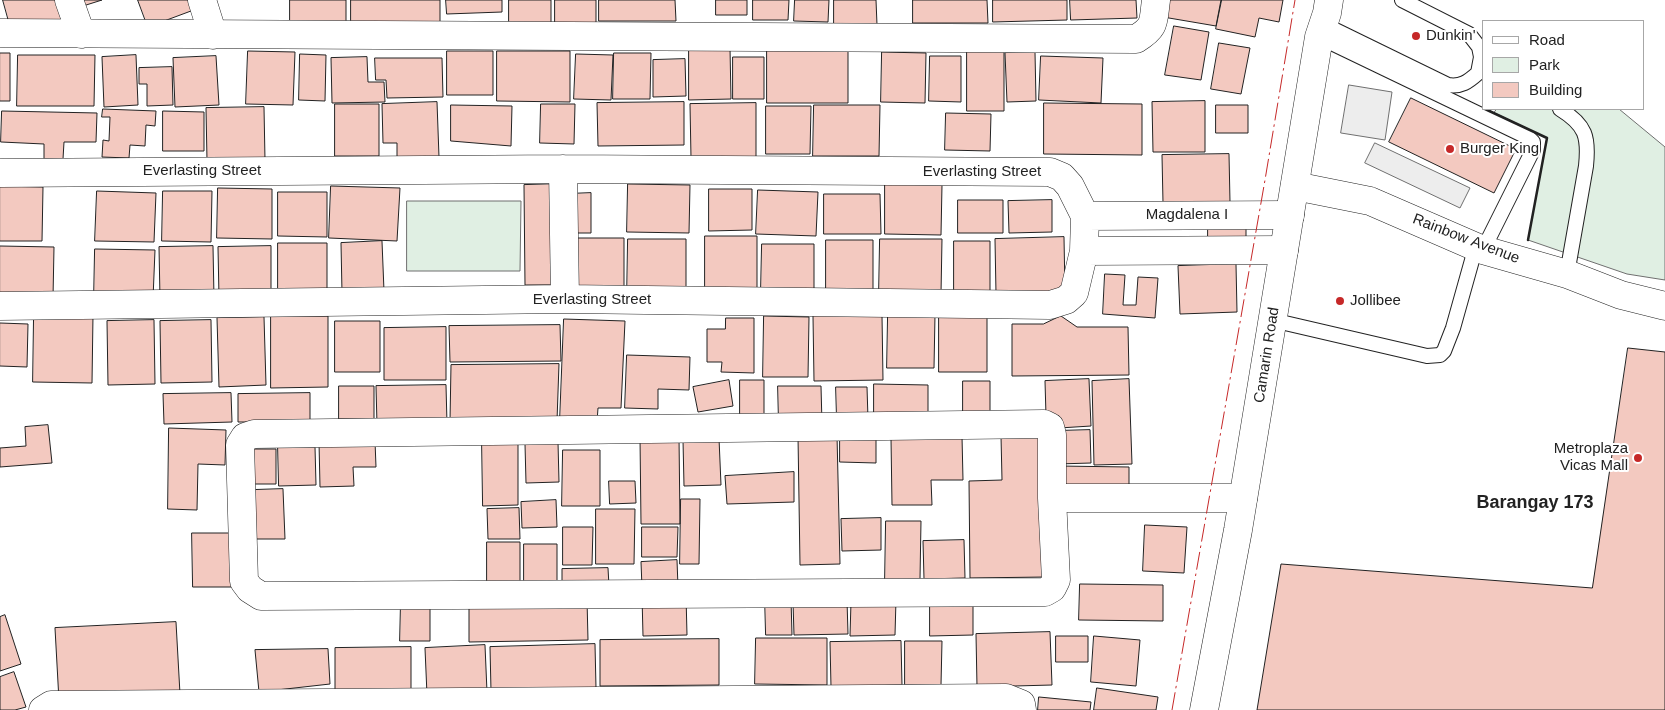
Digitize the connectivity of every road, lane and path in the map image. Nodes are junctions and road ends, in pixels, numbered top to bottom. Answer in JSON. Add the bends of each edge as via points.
{"nodes":[{"id":1,"x":69,"y":0,"type":"edge"},
{"id":2,"x":202,"y":0,"type":"edge"},
{"id":3,"x":1156,"y":0,"type":"edge"},
{"id":4,"x":1402,"y":0,"type":"edge"},
{"id":5,"x":1324,"y":21,"type":"edge"},
{"id":6,"x":0,"y":33,"type":"edge"},
{"id":7,"x":81,"y":34,"type":"junction"},
{"id":8,"x":213,"y":34,"type":"junction"},
{"id":9,"x":1562,"y":110,"type":"edge"},
{"id":10,"x":563,"y":169,"type":"junction"},
{"id":11,"x":0,"y":173,"type":"edge"},
{"id":12,"x":1295,"y":186,"type":"junction"},
{"id":13,"x":1290,"y":215,"type":"junction"},
{"id":14,"x":1085,"y":216,"type":"junction"},
{"id":15,"x":1480,"y":248,"type":"junction"},
{"id":16,"x":1284,"y":250,"type":"junction"},
{"id":17,"x":1084,"y":251,"type":"junction"},
{"id":18,"x":1567,"y":274,"type":"junction"},
{"id":19,"x":565,"y":299,"type":"junction"},
{"id":20,"x":0,"y":306,"type":"edge"},
{"id":21,"x":1665,"y":306,"type":"edge"},
{"id":22,"x":1272,"y":320,"type":"junction"},
{"id":23,"x":1052,"y":498,"type":"junction"},
{"id":24,"x":1243,"y":498,"type":"junction"},
{"id":25,"x":1022,"y":707,"type":"edge"},
{"id":26,"x":43,"y":710,"type":"edge"},
{"id":27,"x":1204,"y":710,"type":"edge"}],
"edges":[{"from":1,"to":7,"type":"street"},
{"from":2,"to":8,"type":"street"},
{"from":3,"to":8,"type":"street","via":[[1149,31],[1136,39]]},
{"from":4,"to":5,"type":"lane","via":[[1469,34],[1479,47],[1478,73],[1456,86],[1448,85]]},
{"from":5,"to":12,"type":"street","name":"Camarin Road"},
{"from":5,"to":15,"type":"lane","via":[[1533,142],[1533,150]]},
{"from":6,"to":7,"type":"street"},
{"from":7,"to":8,"type":"street"},
{"from":9,"to":18,"type":"lane","via":[[1573,117],[1585,133],[1588,149]]},
{"from":10,"to":11,"type":"street","name":"Everlasting Street"},
{"from":10,"to":14,"type":"street","name":"Everlasting Street","via":[[1050,172],[1066,182]]},
{"from":10,"to":19,"type":"street"},
{"from":12,"to":13,"type":"street","name":"Camarin Road"},
{"from":12,"to":15,"type":"street","name":"Rainbow Avenue","via":[[1370,201]]},
{"from":13,"to":14,"type":"street","name":"Magdalena I"},
{"from":13,"to":16,"type":"street","name":"Camarin Road"},
{"from":14,"to":17,"type":"street","name":"Everlasting Street"},
{"from":15,"to":18,"type":"street","name":"Rainbow Avenue"},
{"from":15,"to":22,"type":"lane","via":[[1453,328],[1440,355],[1427,356]]},
{"from":16,"to":17,"type":"street"},
{"from":16,"to":22,"type":"street","name":"Camarin Road"},
{"from":17,"to":19,"type":"street","name":"Everlasting Street","via":[[1074,293],[1066,300],[1050,305]]},
{"from":18,"to":21,"type":"street","name":"Rainbow Avenue","via":[[1621,295]]},
{"from":19,"to":20,"type":"street","name":"Everlasting Street"},
{"from":22,"to":24,"type":"street","name":"Camarin Road"},
{"from":23,"to":23,"type":"street","via":[[1052,435],[1050,427],[1044,424],[254,434],[245,437],[240,445],[244,581],[261,596],[1044,592],[1052,588],[1056,580]]},
{"from":23,"to":24,"type":"street"},
{"from":24,"to":27,"type":"street","name":"Camarin Road"},
{"from":25,"to":26,"type":"street","via":[[1006,698],[996,698],[51,705]]}]}
